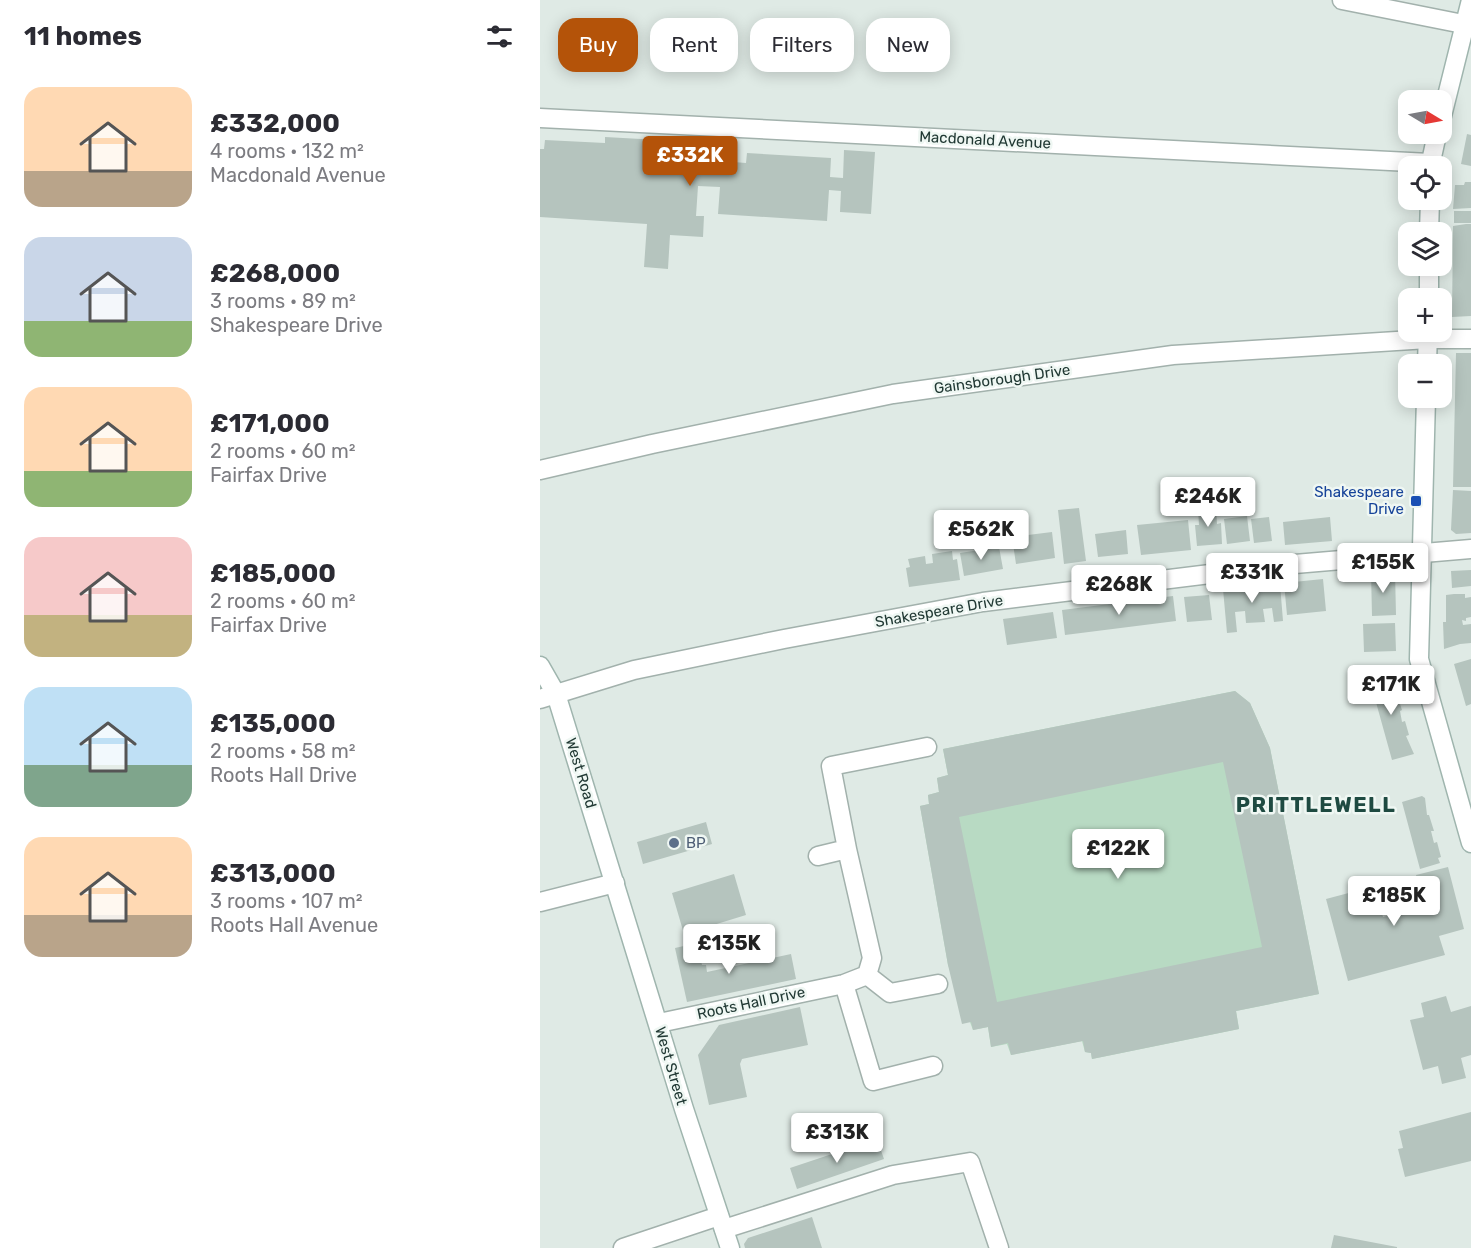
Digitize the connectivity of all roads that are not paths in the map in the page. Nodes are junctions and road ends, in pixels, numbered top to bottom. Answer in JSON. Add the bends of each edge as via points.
{"nodes":[{"id":1,"x":1342,"y":0,"type":"edge"},
{"id":2,"x":1471,"y":0,"type":"edge"},
{"id":3,"x":1463,"y":24,"type":"junction"},
{"id":4,"x":1448,"y":90,"type":"edge"},
{"id":5,"x":540,"y":118,"type":"edge"},
{"id":6,"x":1398,"y":163,"type":"edge"},
{"id":7,"x":1398,"y":337,"type":"edge"},
{"id":8,"x":1452,"y":337,"type":"edge"},
{"id":9,"x":1471,"y":339,"type":"edge"},
{"id":10,"x":1426,"y":408,"type":"edge"},
{"id":11,"x":540,"y":470,"type":"edge"},
{"id":12,"x":1471,"y":549,"type":"edge"},
{"id":13,"x":1422,"y":552,"type":"junction"},
{"id":14,"x":540,"y":666,"type":"edge"},
{"id":15,"x":548,"y":696,"type":"edge"},
{"id":16,"x":927,"y":747,"type":"dead end"},
{"id":17,"x":1471,"y":843,"type":"edge"},
{"id":18,"x":847,"y":849,"type":"junction"},
{"id":19,"x":818,"y":856,"type":"dead end"},
{"id":20,"x":615,"y":883,"type":"junction"},
{"id":21,"x":540,"y":902,"type":"edge"},
{"id":22,"x":867,"y":975,"type":"junction"},
{"id":23,"x":844,"y":984,"type":"junction"},
{"id":24,"x":938,"y":984,"type":"dead end"},
{"id":25,"x":659,"y":1023,"type":"junction"},
{"id":26,"x":933,"y":1066,"type":"dead end"},
{"id":27,"x":722,"y":1223,"type":"junction"},
{"id":28,"x":623,"y":1248,"type":"edge"},
{"id":29,"x":730,"y":1248,"type":"edge"},
{"id":30,"x":999,"y":1248,"type":"edge"}],
"edges":[{"from":1,"to":3,"type":"street"},
{"from":2,"to":3,"type":"street"},
{"from":3,"to":4,"type":"street"},
{"from":5,"to":6,"type":"street","name":"Macdonald Avenue"},
{"from":7,"to":11,"type":"street","name":"Gainsborough Drive","via":[[1173,355],[893,394]]},
{"from":8,"to":9,"type":"street","name":"Gainsborough Drive"},
{"from":10,"to":13,"type":"street"},
{"from":12,"to":13,"type":"street","name":"Shakespeare Drive"},
{"from":13,"to":15,"type":"street","name":"Shakespeare Drive","via":[[983,602],[634,670]]},
{"from":13,"to":17,"type":"street","via":[[1419,659]]},
{"from":14,"to":15,"type":"street","name":"West Road"},
{"from":15,"to":20,"type":"street","name":"West Road"},
{"from":16,"to":18,"type":"street","via":[[831,766]]},
{"from":18,"to":19,"type":"street"},
{"from":18,"to":22,"type":"street","via":[[872,958]]},
{"from":20,"to":21,"type":"street"},
{"from":20,"to":25,"type":"street","name":"West Street"},
{"from":22,"to":23,"type":"street","name":"Roots Hall Drive"},
{"from":22,"to":24,"type":"street","via":[[890,993]]},
{"from":23,"to":25,"type":"street","name":"Roots Hall Drive"},
{"from":23,"to":26,"type":"street","via":[[873,1081]]},
{"from":25,"to":27,"type":"street","name":"West Street"},
{"from":27,"to":28,"type":"street"},
{"from":27,"to":29,"type":"street","name":"West Street"},
{"from":27,"to":30,"type":"street","via":[[893,1175],[970,1162]]}]}
